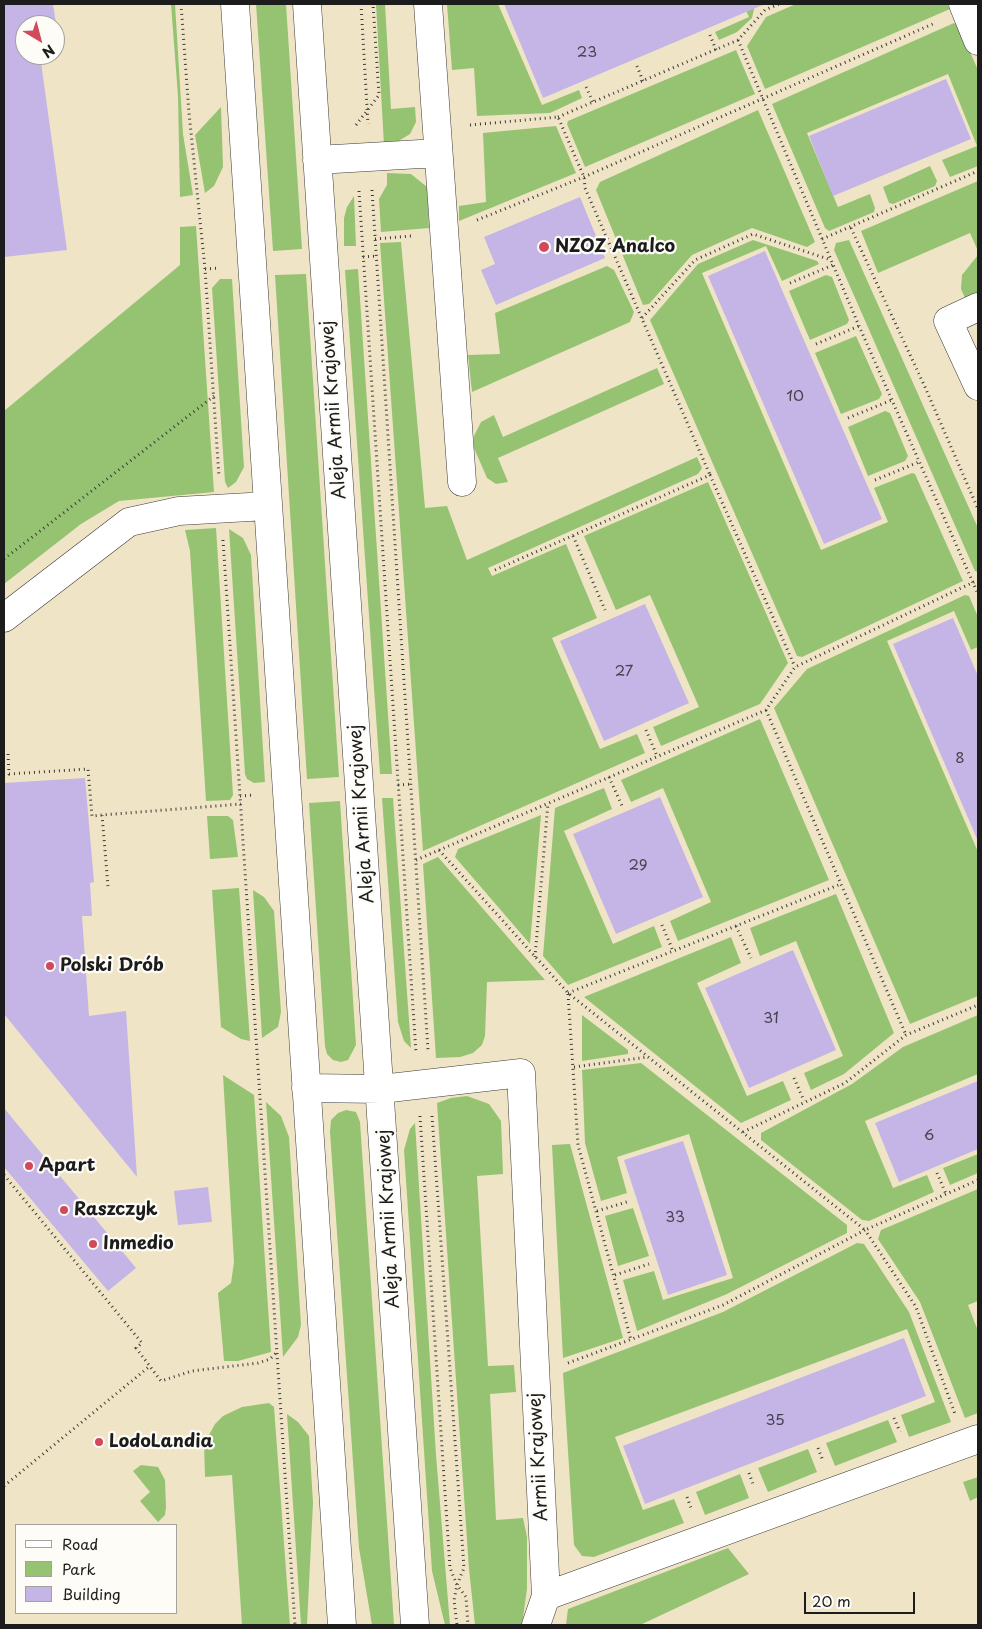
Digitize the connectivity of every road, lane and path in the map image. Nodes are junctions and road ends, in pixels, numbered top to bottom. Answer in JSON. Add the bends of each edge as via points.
{"nodes":[{"id":1,"x":181,"y":4,"type":"edge"},
{"id":2,"x":235,"y":4,"type":"edge"},
{"id":3,"x":307,"y":4,"type":"edge"},
{"id":4,"x":360,"y":4,"type":"edge"},
{"id":5,"x":373,"y":4,"type":"edge"},
{"id":6,"x":428,"y":4,"type":"edge"},
{"id":7,"x":762,"y":4,"type":"edge"},
{"id":8,"x":779,"y":4,"type":"edge"},
{"id":9,"x":964,"y":7,"type":"edge"},
{"id":10,"x":764,"y":10,"type":"junction"},
{"id":11,"x":710,"y":35,"type":"dead end"},
{"id":12,"x":738,"y":40,"type":"junction"},
{"id":13,"x":978,"y":41,"type":"edge"},
{"id":14,"x":716,"y":50,"type":"junction"},
{"id":15,"x":637,"y":66,"type":"dead end"},
{"id":16,"x":643,"y":81,"type":"junction"},
{"id":17,"x":586,"y":87,"type":"dead end"},
{"id":18,"x":762,"y":98,"type":"junction"},
{"id":19,"x":593,"y":102,"type":"junction"},
{"id":20,"x":368,"y":110,"type":"junction"},
{"id":21,"x":558,"y":117,"type":"junction"},
{"id":22,"x":466,"y":126,"type":"dead end"},
{"id":23,"x":438,"y":153,"type":"junction"},
{"id":24,"x":363,"y":157,"type":"junction"},
{"id":25,"x":317,"y":160,"type":"junction"},
{"id":26,"x":978,"y":170,"type":"edge"},
{"id":27,"x":584,"y":177,"type":"junction"},
{"id":28,"x":851,"y":228,"type":"junction"},
{"id":29,"x":445,"y":233,"type":"junction"},
{"id":30,"x":822,"y":239,"type":"junction"},
{"id":31,"x":831,"y":260,"type":"junction"},
{"id":32,"x":833,"y":265,"type":"junction"},
{"id":33,"x":790,"y":283,"type":"dead end"},
{"id":34,"x":978,"y":307,"type":"edge"},
{"id":35,"x":642,"y":318,"type":"junction"},
{"id":36,"x":859,"y":326,"type":"junction"},
{"id":37,"x":816,"y":344,"type":"dead end"},
{"id":38,"x":978,"y":386,"type":"edge"},
{"id":39,"x":214,"y":396,"type":"junction"},
{"id":40,"x":892,"y":400,"type":"junction"},
{"id":41,"x":848,"y":418,"type":"dead end"},
{"id":42,"x":919,"y":462,"type":"junction"},
{"id":43,"x":710,"y":475,"type":"junction"},
{"id":44,"x":876,"y":480,"type":"dead end"},
{"id":45,"x":462,"y":482,"type":"dead end"},
{"id":46,"x":267,"y":506,"type":"junction"},
{"id":47,"x":978,"y":509,"type":"edge"},
{"id":48,"x":221,"y":510,"type":"junction"},
{"id":49,"x":573,"y":536,"type":"junction"},
{"id":50,"x":4,"y":559,"type":"edge"},
{"id":51,"x":494,"y":570,"type":"dead end"},
{"id":52,"x":978,"y":580,"type":"edge"},
{"id":53,"x":973,"y":582,"type":"junction"},
{"id":54,"x":978,"y":594,"type":"edge"},
{"id":55,"x":605,"y":610,"type":"dead end"},
{"id":56,"x":4,"y":618,"type":"edge"},
{"id":57,"x":796,"y":666,"type":"junction"},
{"id":58,"x":766,"y":710,"type":"junction"},
{"id":59,"x":646,"y":730,"type":"dead end"},
{"id":60,"x":8,"y":754,"type":"dead end"},
{"id":61,"x":657,"y":756,"type":"junction"},
{"id":62,"x":609,"y":777,"type":"junction"},
{"id":63,"x":548,"y":802,"type":"junction"},
{"id":64,"x":240,"y":804,"type":"junction"},
{"id":65,"x":622,"y":808,"type":"dead end"},
{"id":66,"x":102,"y":815,"type":"junction"},
{"id":67,"x":439,"y":850,"type":"junction"},
{"id":68,"x":416,"y":860,"type":"junction"},
{"id":69,"x":841,"y":884,"type":"junction"},
{"id":70,"x":108,"y":886,"type":"dead end"},
{"id":71,"x":662,"y":925,"type":"dead end"},
{"id":72,"x":736,"y":926,"type":"junction"},
{"id":73,"x":673,"y":951,"type":"junction"},
{"id":74,"x":535,"y":957,"type":"junction"},
{"id":75,"x":751,"y":958,"type":"dead end"},
{"id":76,"x":568,"y":993,"type":"junction"},
{"id":77,"x":978,"y":1005,"type":"edge"},
{"id":78,"x":906,"y":1035,"type":"junction"},
{"id":79,"x":649,"y":1057,"type":"junction"},
{"id":80,"x":574,"y":1067,"type":"junction"},
{"id":81,"x":794,"y":1078,"type":"dead end"},
{"id":82,"x":424,"y":1083,"type":"junction"},
{"id":83,"x":306,"y":1088,"type":"junction"},
{"id":84,"x":381,"y":1089,"type":"junction"},
{"id":85,"x":804,"y":1102,"type":"junction"},
{"id":86,"x":743,"y":1132,"type":"junction"},
{"id":87,"x":937,"y":1173,"type":"dead end"},
{"id":88,"x":4,"y":1175,"type":"edge"},
{"id":89,"x":978,"y":1180,"type":"edge"},
{"id":90,"x":946,"y":1194,"type":"junction"},
{"id":91,"x":630,"y":1201,"type":"dead end"},
{"id":92,"x":597,"y":1211,"type":"junction"},
{"id":93,"x":865,"y":1230,"type":"junction"},
{"id":94,"x":649,"y":1264,"type":"dead end"},
{"id":95,"x":614,"y":1274,"type":"junction"},
{"id":96,"x":631,"y":1340,"type":"junction"},
{"id":97,"x":276,"y":1352,"type":"junction"},
{"id":98,"x":566,"y":1363,"type":"dead end"},
{"id":99,"x":150,"y":1366,"type":"junction"},
{"id":100,"x":956,"y":1417,"type":"dead end"},
{"id":101,"x":978,"y":1439,"type":"edge"},
{"id":102,"x":4,"y":1486,"type":"edge"},
{"id":103,"x":457,"y":1585,"type":"junction"},
{"id":104,"x":546,"y":1596,"type":"junction"},
{"id":105,"x":295,"y":1625,"type":"edge"},
{"id":106,"x":342,"y":1625,"type":"edge"},
{"id":107,"x":415,"y":1625,"type":"edge"},
{"id":108,"x":457,"y":1625,"type":"edge"},
{"id":109,"x":468,"y":1625,"type":"edge"},
{"id":110,"x":536,"y":1625,"type":"edge"}],
"edges":[{"from":1,"to":39,"type":"path"},
{"from":2,"to":46,"type":"street"},
{"from":3,"to":25,"type":"street","name":"Aleja Armii Krajowej"},
{"from":4,"to":20,"type":"path"},
{"from":5,"to":20,"type":"path","via":[[379,95]]},
{"from":6,"to":23,"type":"street"},
{"from":7,"to":10,"type":"path"},
{"from":8,"to":10,"type":"path"},
{"from":9,"to":13,"type":"street"},
{"from":9,"to":18,"type":"path"},
{"from":10,"to":12,"type":"path"},
{"from":11,"to":14,"type":"path"},
{"from":12,"to":14,"type":"path"},
{"from":12,"to":18,"type":"path"},
{"from":14,"to":16,"type":"path"},
{"from":15,"to":16,"type":"path"},
{"from":16,"to":19,"type":"path"},
{"from":17,"to":19,"type":"path"},
{"from":18,"to":27,"type":"path"},
{"from":18,"to":30,"type":"path"},
{"from":19,"to":21,"type":"path"},
{"from":20,"to":24,"type":"path"},
{"from":20,"to":24,"type":"path","via":[[356,126]]},
{"from":21,"to":22,"type":"path"},
{"from":21,"to":27,"type":"path"},
{"from":23,"to":24,"type":"street"},
{"from":23,"to":29,"type":"street"},
{"from":24,"to":25,"type":"street"},
{"from":24,"to":68,"type":"path"},
{"from":24,"to":82,"type":"path"},
{"from":25,"to":84,"type":"street","name":"Aleja Armii Krajowej"},
{"from":26,"to":28,"type":"path"},
{"from":27,"to":29,"type":"path"},
{"from":27,"to":35,"type":"path","via":[[585,188]]},
{"from":28,"to":30,"type":"path"},
{"from":28,"to":47,"type":"path"},
{"from":29,"to":45,"type":"street"},
{"from":30,"to":31,"type":"path"},
{"from":31,"to":32,"type":"path"},
{"from":31,"to":35,"type":"path","via":[[753,234],[694,260]]},
{"from":32,"to":33,"type":"path"},
{"from":32,"to":36,"type":"path"},
{"from":34,"to":38,"type":"street","via":[[948,321]]},
{"from":35,"to":43,"type":"path"},
{"from":36,"to":37,"type":"path"},
{"from":36,"to":40,"type":"path"},
{"from":39,"to":48,"type":"path"},
{"from":39,"to":50,"type":"path"},
{"from":40,"to":41,"type":"path"},
{"from":40,"to":42,"type":"path"},
{"from":42,"to":44,"type":"path"},
{"from":42,"to":53,"type":"path"},
{"from":43,"to":49,"type":"path"},
{"from":43,"to":57,"type":"path"},
{"from":46,"to":48,"type":"street"},
{"from":46,"to":83,"type":"street"},
{"from":48,"to":56,"type":"street","via":[[179,511],[129,522]]},
{"from":48,"to":64,"type":"path"},
{"from":49,"to":51,"type":"path"},
{"from":49,"to":55,"type":"path"},
{"from":52,"to":53,"type":"path"},
{"from":53,"to":54,"type":"path"},
{"from":53,"to":57,"type":"path"},
{"from":57,"to":58,"type":"path"},
{"from":58,"to":61,"type":"path"},
{"from":58,"to":69,"type":"path"},
{"from":59,"to":61,"type":"path"},
{"from":60,"to":66,"type":"path","via":[[9,774],[88,770],[92,816]]},
{"from":61,"to":62,"type":"path"},
{"from":62,"to":63,"type":"path"},
{"from":62,"to":65,"type":"path"},
{"from":63,"to":67,"type":"path"},
{"from":63,"to":74,"type":"path"},
{"from":64,"to":66,"type":"path"},
{"from":64,"to":97,"type":"path"},
{"from":66,"to":70,"type":"path"},
{"from":67,"to":68,"type":"path"},
{"from":67,"to":74,"type":"path"},
{"from":68,"to":82,"type":"path"},
{"from":69,"to":72,"type":"path"},
{"from":69,"to":78,"type":"path"},
{"from":71,"to":73,"type":"path"},
{"from":72,"to":73,"type":"path"},
{"from":72,"to":75,"type":"path"},
{"from":73,"to":76,"type":"path"},
{"from":74,"to":76,"type":"path"},
{"from":76,"to":79,"type":"path"},
{"from":76,"to":80,"type":"path"},
{"from":77,"to":78,"type":"path"},
{"from":78,"to":85,"type":"path","via":[[845,1082]]},
{"from":79,"to":80,"type":"path"},
{"from":79,"to":86,"type":"path"},
{"from":80,"to":92,"type":"path","via":[[578,1145]]},
{"from":81,"to":85,"type":"path"},
{"from":82,"to":84,"type":"street","name":"Armii Krajowej"},
{"from":82,"to":103,"type":"path","via":[[450,1568]]},
{"from":82,"to":103,"type":"path","via":[[464,1568]]},
{"from":82,"to":104,"type":"street","name":"Armii Krajowej","via":[[521,1073]]},
{"from":83,"to":84,"type":"street","name":"Armii Krajowej"},
{"from":83,"to":106,"type":"street"},
{"from":84,"to":107,"type":"street","name":"Aleja Armii Krajowej"},
{"from":85,"to":86,"type":"path"},
{"from":86,"to":93,"type":"path"},
{"from":87,"to":90,"type":"path"},
{"from":88,"to":99,"type":"path","via":[[142,1343],[136,1348]]},
{"from":89,"to":90,"type":"path"},
{"from":90,"to":93,"type":"path"},
{"from":91,"to":92,"type":"path"},
{"from":92,"to":95,"type":"path"},
{"from":93,"to":96,"type":"path","via":[[723,1305]]},
{"from":93,"to":100,"type":"path","via":[[916,1307]]},
{"from":94,"to":95,"type":"path"},
{"from":95,"to":96,"type":"path"},
{"from":96,"to":98,"type":"path"},
{"from":97,"to":99,"type":"path","via":[[270,1359],[258,1363],[192,1371],[161,1381]]},
{"from":97,"to":105,"type":"path"},
{"from":99,"to":102,"type":"path"},
{"from":101,"to":104,"type":"street"},
{"from":103,"to":108,"type":"path","via":[[454,1600]]},
{"from":103,"to":109,"type":"path","via":[[466,1597]]},
{"from":104,"to":110,"type":"street"}]}
